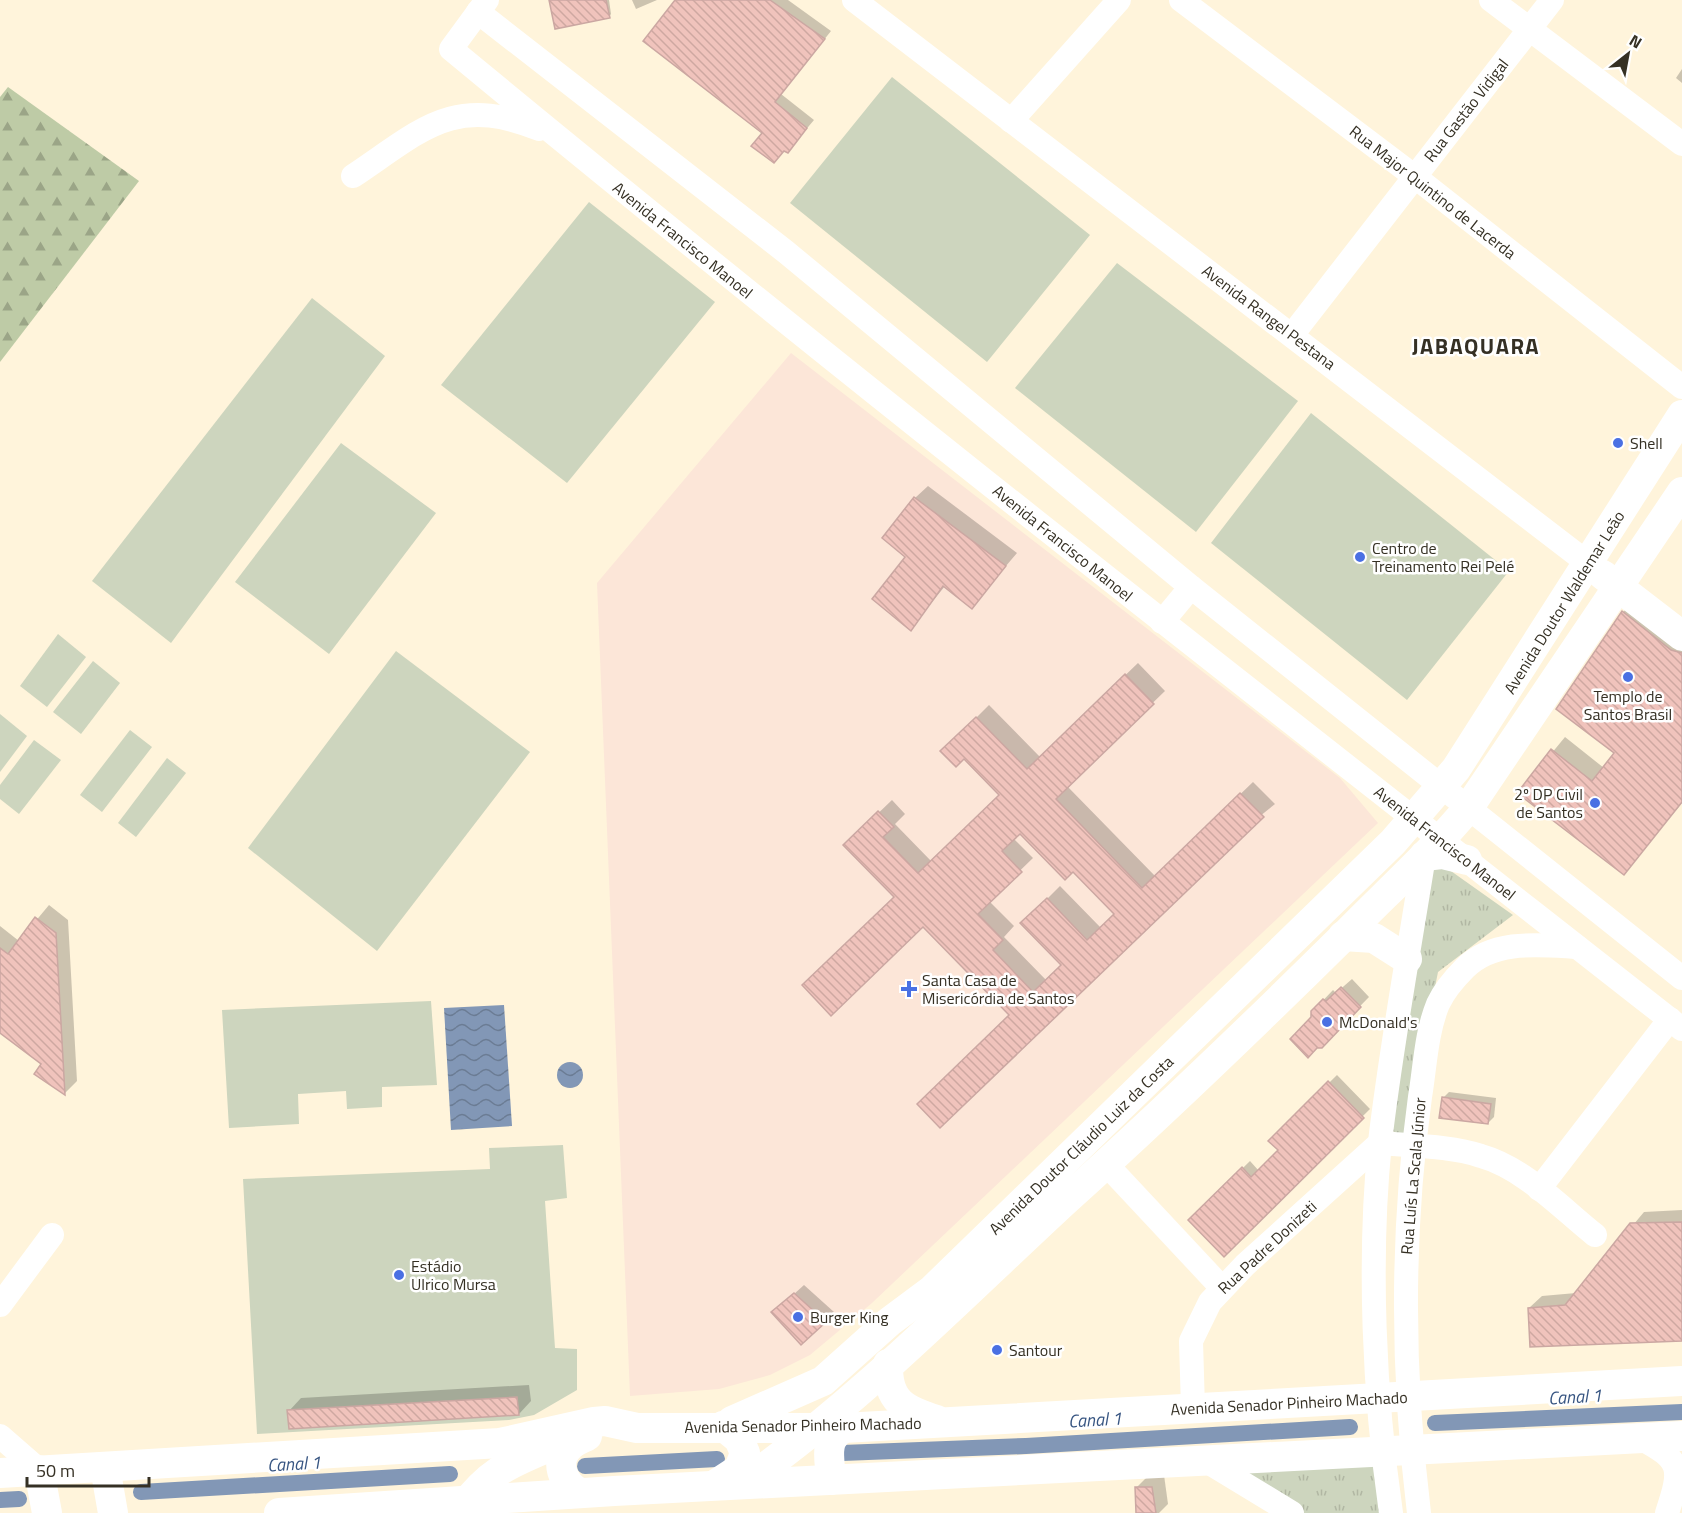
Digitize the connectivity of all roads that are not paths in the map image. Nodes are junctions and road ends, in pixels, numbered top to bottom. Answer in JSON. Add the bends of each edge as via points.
{"nodes":[{"id":1,"x":854,"y":0,"type":"edge"},
{"id":2,"x":1119,"y":0,"type":"edge"},
{"id":3,"x":1181,"y":0,"type":"edge"},
{"id":4,"x":1491,"y":0,"type":"edge"},
{"id":5,"x":1552,"y":0,"type":"edge"},
{"id":6,"x":469,"y":23,"type":"edge"},
{"id":7,"x":1529,"y":28,"type":"junction"},
{"id":8,"x":1011,"y":121,"type":"junction"},
{"id":9,"x":559,"y":138,"type":"junction"},
{"id":10,"x":1682,"y":144,"type":"edge"},
{"id":11,"x":353,"y":176,"type":"dead end"},
{"id":12,"x":1414,"y":176,"type":"junction"},
{"id":13,"x":1292,"y":334,"type":"junction"},
{"id":14,"x":1682,"y":387,"type":"edge"},
{"id":15,"x":1682,"y":415,"type":"edge"},
{"id":16,"x":1682,"y":492,"type":"edge"},
{"id":17,"x":1589,"y":564,"type":"junction"},
{"id":18,"x":1620,"y":587,"type":"junction"},
{"id":19,"x":1189,"y":589,"type":"junction"},
{"id":20,"x":1165,"y":619,"type":"junction"},
{"id":21,"x":1682,"y":636,"type":"edge"},
{"id":22,"x":1448,"y":781,"type":"junction"},
{"id":23,"x":1469,"y":807,"type":"junction"},
{"id":24,"x":1427,"y":837,"type":"junction"},
{"id":25,"x":1467,"y":860,"type":"joint"},
{"id":26,"x":1604,"y":920,"type":"junction"},
{"id":27,"x":1343,"y":936,"type":"junction"},
{"id":28,"x":1581,"y":946,"type":"junction"},
{"id":29,"x":1407,"y":959,"type":"junction"},
{"id":30,"x":1682,"y":978,"type":"edge"},
{"id":31,"x":1676,"y":1024,"type":"edge"},
{"id":32,"x":1380,"y":1143,"type":"junction"},
{"id":33,"x":1414,"y":1146,"type":"junction"},
{"id":34,"x":1106,"y":1164,"type":"junction"},
{"id":35,"x":1332,"y":1186,"type":"junction"},
{"id":36,"x":1539,"y":1190,"type":"junction"},
{"id":37,"x":1376,"y":1221,"type":"junction"},
{"id":38,"x":52,"y":1235,"type":"dead end"},
{"id":39,"x":1594,"y":1235,"type":"dead end"},
{"id":40,"x":1222,"y":1288,"type":"junction"},
{"id":41,"x":0,"y":1305,"type":"edge"},
{"id":42,"x":888,"y":1364,"type":"junction"},
{"id":43,"x":1682,"y":1381,"type":"edge"},
{"id":44,"x":1410,"y":1397,"type":"junction"},
{"id":45,"x":1380,"y":1398,"type":"junction"},
{"id":46,"x":1193,"y":1408,"type":"junction"},
{"id":47,"x":942,"y":1422,"type":"junction"},
{"id":48,"x":720,"y":1426,"type":"junction"},
{"id":49,"x":829,"y":1427,"type":"junction"},
{"id":50,"x":637,"y":1428,"type":"junction"},
{"id":51,"x":0,"y":1436,"type":"edge"},
{"id":52,"x":587,"y":1436,"type":"junction"},
{"id":53,"x":1682,"y":1436,"type":"edge"},
{"id":54,"x":1640,"y":1438,"type":"junction"},
{"id":55,"x":1397,"y":1449,"type":"junction"},
{"id":56,"x":1203,"y":1459,"type":"junction"},
{"id":57,"x":105,"y":1467,"type":"junction"},
{"id":58,"x":39,"y":1470,"type":"junction"},
{"id":59,"x":0,"y":1473,"type":"edge"},
{"id":60,"x":831,"y":1480,"type":"junction"},
{"id":61,"x":728,"y":1485,"type":"junction"},
{"id":62,"x":1682,"y":1500,"type":"edge"},
{"id":63,"x":575,"y":1503,"type":"edge"},
{"id":64,"x":463,"y":1506,"type":"edge"},
{"id":65,"x":47,"y":1513,"type":"edge"},
{"id":66,"x":113,"y":1513,"type":"edge"},
{"id":67,"x":279,"y":1513,"type":"edge"},
{"id":68,"x":1292,"y":1513,"type":"edge"},
{"id":69,"x":1391,"y":1513,"type":"edge"},
{"id":70,"x":1419,"y":1513,"type":"edge"},
{"id":71,"x":1667,"y":1513,"type":"edge"},
{"id":72,"x":1672,"y":1513,"type":"edge"}],
"edges":[{"from":1,"to":8,"type":"street","name":"Avenida Rangel Pestana"},
{"from":2,"to":8,"type":"street"},
{"from":3,"to":12,"type":"street","name":"Rua Major Quintino de Lacerda"},
{"from":4,"to":7,"type":"street"},
{"from":5,"to":7,"type":"street","name":"Rua Gastão Vidigal"},
{"from":6,"to":9,"type":"street","name":"Avenida Francisco Manoel"},
{"from":6,"to":19,"type":"street","name":"Avenida Francisco Manoel","via":[[786,252]]},
{"from":7,"to":10,"type":"street"},
{"from":7,"to":12,"type":"street","name":"Rua Gastão Vidigal"},
{"from":8,"to":13,"type":"street","name":"Avenida Rangel Pestana"},
{"from":9,"to":11,"type":"street","via":[[500,115],[463,115],[422,130]]},
{"from":9,"to":20,"type":"street","name":"Avenida Francisco Manoel"},
{"from":12,"to":13,"type":"street","name":"Rua Gastão Vidigal"},
{"from":12,"to":14,"type":"street","name":"Rua Major Quintino de Lacerda"},
{"from":13,"to":17,"type":"street","name":"Avenida Rangel Pestana"},
{"from":15,"to":17,"type":"main road","name":"Avenida Doutor Waldemar Leão"},
{"from":16,"to":18,"type":"main road","name":"Avenida Doutor Waldemar Leão"},
{"from":17,"to":18,"type":"main road","name":"Avenida Rangel Pestana"},
{"from":17,"to":22,"type":"main road","name":"Avenida Doutor Waldemar Leão"},
{"from":18,"to":21,"type":"main road","name":"Avenida Rangel Pestana"},
{"from":18,"to":23,"type":"main road","name":"Avenida Doutor Waldemar Leão"},
{"from":19,"to":20,"type":"street"},
{"from":19,"to":22,"type":"street","name":"Avenida Francisco Manoel"},
{"from":20,"to":24,"type":"street","name":"Avenida Francisco Manoel"},
{"from":22,"to":23,"type":"street","name":"Avenida Francisco Manoel"},
{"from":22,"to":24,"type":"main road","name":"Avenida Doutor Waldemar Leão"},
{"from":23,"to":24,"type":"main road","name":"Avenida Doutor Waldemar Leão"},
{"from":23,"to":26,"type":"street","name":"Avenida Francisco Manoel"},
{"from":24,"to":25,"type":"main road","via":[[1442,854]]},
{"from":24,"to":27,"type":"main road","name":"Avenida Doutor Cláudio Luiz da Costa"},
{"from":24,"to":29,"type":"street","name":"Rua Luís La Scala Júnior"},
{"from":24,"to":48,"type":"main road","name":"Avenida Doutor Cláudio Luiz da Costa","via":[[1366,870],[932,1290],[823,1381]]},
{"from":25,"to":28,"type":"street","name":"Avenida Francisco Manoel"},
{"from":26,"to":28,"type":"street"},
{"from":26,"to":30,"type":"street","name":"Avenida Francisco Manoel"},
{"from":27,"to":29,"type":"main road","via":[[1374,938]]},
{"from":27,"to":34,"type":"main road","name":"Avenida Doutor Cláudio Luiz da Costa"},
{"from":28,"to":31,"type":"street","name":"Avenida Francisco Manoel"},
{"from":28,"to":33,"type":"street","name":"Rua Luís La Scala Júnior","via":[[1531,944],[1486,954],[1467,966],[1439,1002],[1430,1027]]},
{"from":29,"to":32,"type":"street","name":"Rua Luís La Scala Júnior"},
{"from":31,"to":36,"type":"street"},
{"from":32,"to":33,"type":"street"},
{"from":32,"to":35,"type":"street","name":"Rua Padre Donizeti"},
{"from":32,"to":37,"type":"street","name":"Rua Luís La Scala Júnior"},
{"from":33,"to":36,"type":"street","via":[[1482,1156],[1502,1164]]},
{"from":33,"to":44,"type":"street","name":"Rua Luís La Scala Júnior","via":[[1405,1254]]},
{"from":34,"to":40,"type":"street"},
{"from":34,"to":42,"type":"main road","name":"Avenida Doutor Cláudio Luiz da Costa"},
{"from":35,"to":37,"type":"street","via":[[1351,1185],[1362,1190],[1372,1204]]},
{"from":35,"to":40,"type":"street","name":"Rua Padre Donizeti"},
{"from":36,"to":39,"type":"street"},
{"from":37,"to":45,"type":"street","name":"Rua Luís La Scala Júnior","via":[[1373,1271]]},
{"from":38,"to":41,"type":"street"},
{"from":40,"to":46,"type":"street","name":"Rua Padre Donizeti","via":[[1202,1314],[1191,1341]]},
{"from":42,"to":47,"type":"main road","via":[[889,1384],[897,1402]]},
{"from":42,"to":49,"type":"main road","name":"Avenida Doutor Cláudio Luiz da Costa"},
{"from":43,"to":44,"type":"main road","name":"Avenida Senador Pinheiro Machado"},
{"from":44,"to":45,"type":"main road","name":"Avenida Senador Pinheiro Machado"},
{"from":44,"to":55,"type":"street","name":"Rua Luís La Scala Júnior"},
{"from":45,"to":46,"type":"main road","name":"Avenida Senador Pinheiro Machado"},
{"from":45,"to":55,"type":"street","name":"Rua Luís La Scala Júnior"},
{"from":46,"to":47,"type":"main road","name":"Avenida Senador Pinheiro Machado"},
{"from":47,"to":49,"type":"main road","name":"Avenida Senador Pinheiro Machado"},
{"from":48,"to":49,"type":"main road","name":"Avenida Senador Pinheiro Machado"},
{"from":48,"to":50,"type":"main road","name":"Avenida Senador Pinheiro Machado"},
{"from":48,"to":61,"type":"main road","via":[[739,1439],[745,1452]]},
{"from":49,"to":60,"type":"main road","via":[[834,1434],[829,1443]]},
{"from":49,"to":61,"type":"main road","name":"Avenida Doutor Cláudio Luiz da Costa"},
{"from":50,"to":52,"type":"main road"},
{"from":50,"to":57,"type":"main road","name":"Avenida Senador Pinheiro Machado","via":[[605,1421],[500,1443]]},
{"from":51,"to":58,"type":"street"},
{"from":52,"to":63,"type":"main road","via":[[568,1447],[563,1457],[564,1478]]},
{"from":52,"to":64,"type":"main road","via":[[560,1443],[493,1473]]},
{"from":53,"to":54,"type":"main road"},
{"from":54,"to":55,"type":"main road"},
{"from":54,"to":71,"type":"street","via":[[1666,1450],[1677,1464],[1677,1483]]},
{"from":55,"to":56,"type":"main road"},
{"from":55,"to":69,"type":"street","name":"Rua Luís La Scala Júnior"},
{"from":55,"to":70,"type":"street","name":"Rua Luís La Scala Júnior"},
{"from":56,"to":60,"type":"main road"},
{"from":56,"to":68,"type":"street"},
{"from":57,"to":58,"type":"main road","name":"Avenida Senador Pinheiro Machado"},
{"from":57,"to":66,"type":"main road"},
{"from":58,"to":59,"type":"main road","name":"Avenida Senador Pinheiro Machado"},
{"from":58,"to":65,"type":"main road"},
{"from":60,"to":61,"type":"main road"},
{"from":61,"to":63,"type":"main road","via":[[614,1491]]},
{"from":62,"to":72,"type":"street"},
{"from":63,"to":64,"type":"main road"},
{"from":64,"to":67,"type":"main road"}]}
